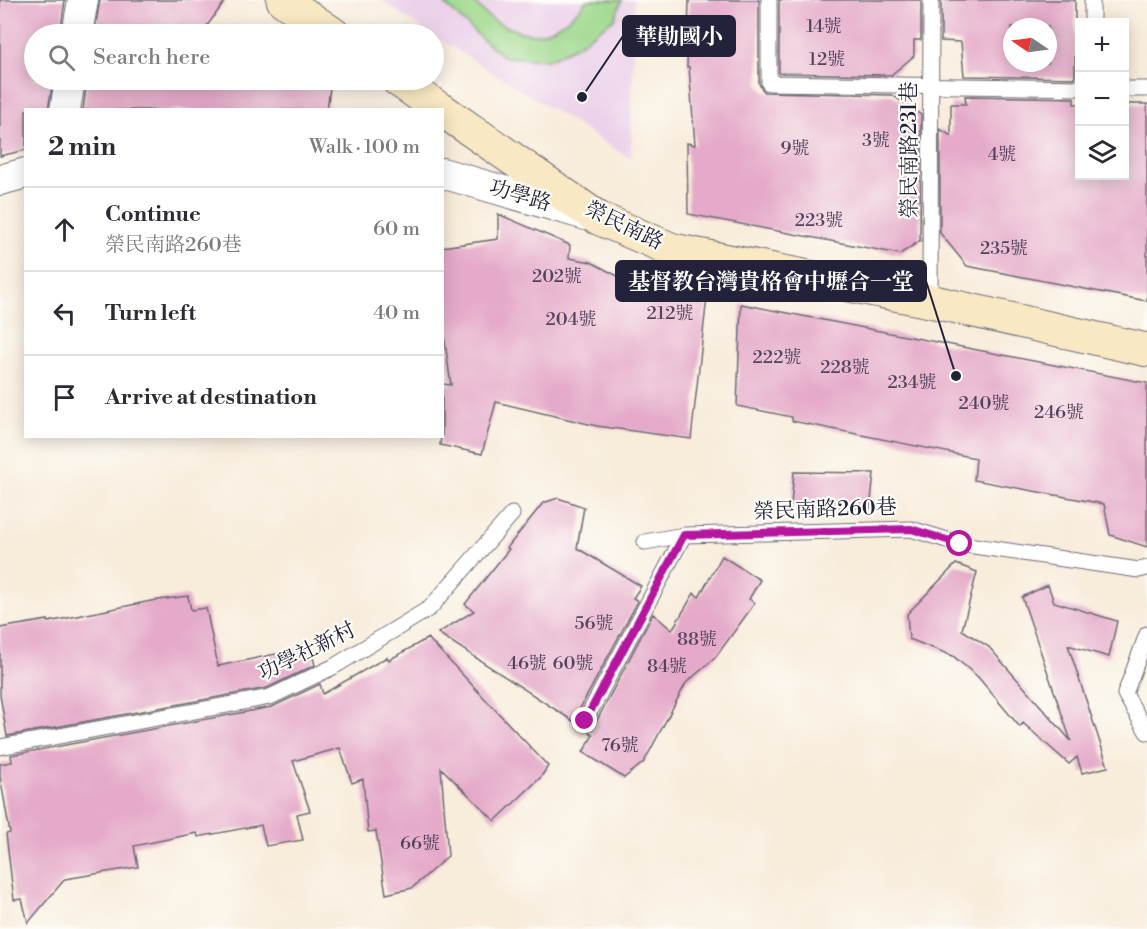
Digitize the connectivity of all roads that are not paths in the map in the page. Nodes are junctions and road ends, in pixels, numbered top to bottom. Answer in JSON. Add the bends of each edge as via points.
{"nodes":[{"id":1,"x":82,"y":0,"type":"edge"},
{"id":2,"x":283,"y":0,"type":"edge"},
{"id":3,"x":769,"y":0,"type":"edge"},
{"id":4,"x":931,"y":0,"type":"edge"},
{"id":5,"x":1092,"y":0,"type":"edge"},
{"id":6,"x":1092,"y":18,"type":"edge"},
{"id":7,"x":78,"y":24,"type":"edge"},
{"id":8,"x":318,"y":24,"type":"edge"},
{"id":9,"x":931,"y":86,"type":"junction"},
{"id":10,"x":1075,"y":88,"type":"edge"},
{"id":11,"x":1129,"y":89,"type":"edge"},
{"id":12,"x":1147,"y":89,"type":"edge"},
{"id":13,"x":68,"y":90,"type":"edge"},
{"id":14,"x":413,"y":90,"type":"edge"},
{"id":15,"x":65,"y":108,"type":"edge"},
{"id":16,"x":439,"y":108,"type":"edge"},
{"id":17,"x":444,"y":111,"type":"edge"},
{"id":18,"x":24,"y":174,"type":"edge"},
{"id":19,"x":444,"y":174,"type":"edge"},
{"id":20,"x":0,"y":180,"type":"edge"},
{"id":21,"x":598,"y":219,"type":"junction"},
{"id":22,"x":930,"y":301,"type":"junction"},
{"id":23,"x":1147,"y":350,"type":"edge"},
{"id":24,"x":512,"y":514,"type":"dead end"},
{"id":25,"x":684,"y":535,"type":"junction"},
{"id":26,"x":645,"y":542,"type":"dead end"},
{"id":27,"x":1147,"y":568,"type":"edge"},
{"id":28,"x":1147,"y":634,"type":"edge"},
{"id":29,"x":585,"y":721,"type":"dead end"},
{"id":30,"x":1147,"y":732,"type":"edge"},
{"id":31,"x":0,"y":747,"type":"edge"}],
"edges":[{"from":1,"to":7,"type":"street"},
{"from":2,"to":8,"type":"street"},
{"from":3,"to":9,"type":"lane","via":[[769,83]]},
{"from":4,"to":9,"type":"lane","name":"榮民南路231巷"},
{"from":5,"to":6,"type":"lane"},
{"from":9,"to":10,"type":"lane"},
{"from":9,"to":22,"type":"lane","name":"榮民南路231巷"},
{"from":11,"to":12,"type":"lane"},
{"from":13,"to":15,"type":"street"},
{"from":14,"to":16,"type":"street","name":"榮民南路"},
{"from":17,"to":21,"type":"street","name":"榮民南路"},
{"from":18,"to":20,"type":"street"},
{"from":19,"to":21,"type":"street","name":"功學路"},
{"from":21,"to":22,"type":"street","name":"榮民南路","via":[[673,250]]},
{"from":22,"to":23,"type":"street","name":"榮民南路"},
{"from":24,"to":31,"type":"lane","name":"功學社新村","via":[[430,608],[333,667],[270,697]]},
{"from":25,"to":26,"type":"lane","name":"榮民南路260巷"},
{"from":25,"to":27,"type":"lane","name":"榮民南路260巷","via":[[911,529],[960,544],[1139,570]]},
{"from":25,"to":29,"type":"lane"},
{"from":28,"to":30,"type":"lane","via":[[1125,694]]}]}
